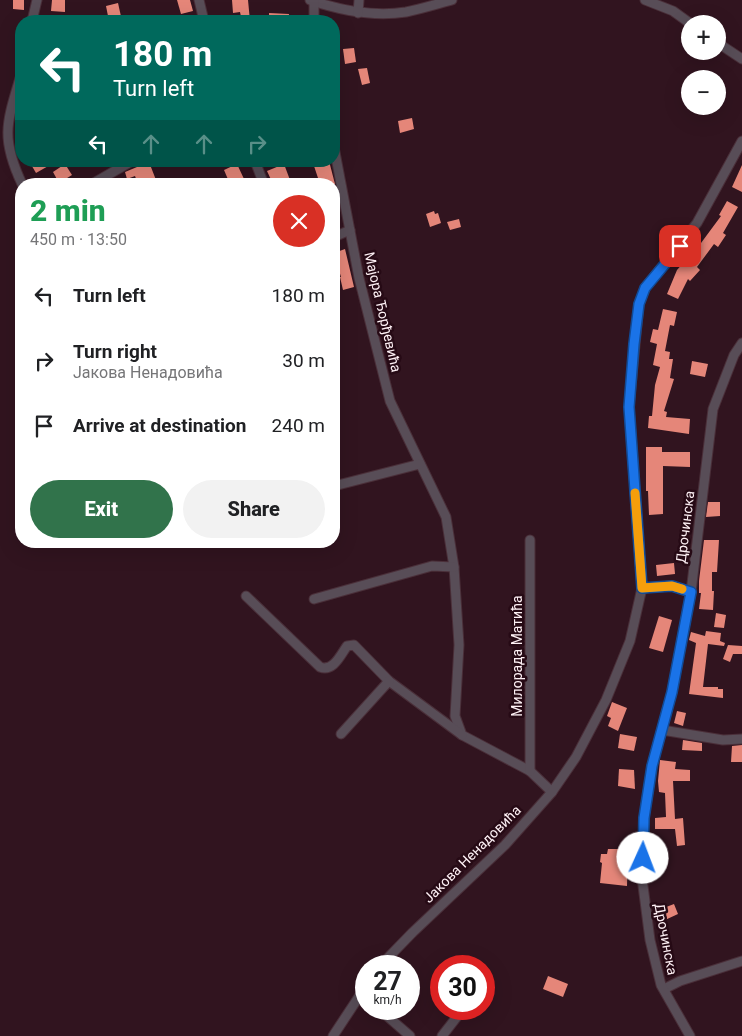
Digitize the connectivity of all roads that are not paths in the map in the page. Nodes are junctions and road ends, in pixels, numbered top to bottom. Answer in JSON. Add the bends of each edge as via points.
{"nodes":[{"id":1,"x":37,"y":0,"type":"edge"},
{"id":2,"x":200,"y":0,"type":"edge"},
{"id":3,"x":359,"y":0,"type":"edge"},
{"id":4,"x":452,"y":0,"type":"edge"},
{"id":5,"x":645,"y":0,"type":"edge"},
{"id":6,"x":312,"y":1,"type":"edge"},
{"id":7,"x":358,"y":12,"type":"junction"},
{"id":8,"x":33,"y":15,"type":"edge"},
{"id":9,"x":203,"y":15,"type":"edge"},
{"id":10,"x":313,"y":15,"type":"edge"},
{"id":11,"x":681,"y":17,"type":"edge"},
{"id":12,"x":726,"y":48,"type":"edge"},
{"id":13,"x":742,"y":59,"type":"edge"},
{"id":14,"x":15,"y":94,"type":"edge"},
{"id":15,"x":742,"y":141,"type":"edge"},
{"id":16,"x":122,"y":167,"type":"edge"},
{"id":17,"x":19,"y":178,"type":"edge"},
{"id":18,"x":102,"y":178,"type":"edge"},
{"id":19,"x":340,"y":178,"type":"edge"},
{"id":20,"x":350,"y":230,"type":"junction"},
{"id":21,"x":340,"y":234,"type":"edge"},
{"id":22,"x":742,"y":342,"type":"edge"},
{"id":23,"x":420,"y":464,"type":"junction"},
{"id":24,"x":340,"y":484,"type":"edge"},
{"id":25,"x":530,"y":540,"type":"dead end"},
{"id":26,"x":454,"y":567,"type":"junction"},
{"id":27,"x":642,"y":588,"type":"junction"},
{"id":28,"x":691,"y":592,"type":"junction"},
{"id":29,"x":246,"y":596,"type":"dead end"},
{"id":30,"x":314,"y":599,"type":"dead end"},
{"id":31,"x":389,"y":681,"type":"junction"},
{"id":32,"x":662,"y":730,"type":"junction"},
{"id":33,"x":341,"y":734,"type":"dead end"},
{"id":34,"x":462,"y":735,"type":"junction"},
{"id":35,"x":742,"y":739,"type":"edge"},
{"id":36,"x":530,"y":771,"type":"junction"},
{"id":37,"x":552,"y":792,"type":"junction"},
{"id":38,"x":390,"y":955,"type":"edge"},
{"id":39,"x":742,"y":961,"type":"edge"},
{"id":40,"x":664,"y":989,"type":"junction"},
{"id":41,"x":355,"y":1006,"type":"edge"},
{"id":42,"x":392,"y":1020,"type":"edge"},
{"id":43,"x":454,"y":1020,"type":"edge"},
{"id":44,"x":333,"y":1036,"type":"edge"},
{"id":45,"x":410,"y":1036,"type":"edge"},
{"id":46,"x":442,"y":1036,"type":"edge"},
{"id":47,"x":690,"y":1036,"type":"edge"}],
"edges":[{"from":1,"to":8,"type":"street"},
{"from":2,"to":9,"type":"street"},
{"from":3,"to":7,"type":"street"},
{"from":4,"to":7,"type":"street","via":[[407,12]]},
{"from":5,"to":11,"type":"street"},
{"from":6,"to":7,"type":"street"},
{"from":6,"to":10,"type":"street"},
{"from":12,"to":13,"type":"street"},
{"from":14,"to":17,"type":"street","via":[[7,133],[9,153]]},
{"from":15,"to":27,"type":"street","name":"Јакова Ненадовића","via":[[697,223],[645,288],[639,304],[629,407]]},
{"from":16,"to":18,"type":"street"},
{"from":19,"to":20,"type":"street","name":"Мајора Ђорђевића"},
{"from":20,"to":21,"type":"street"},
{"from":20,"to":23,"type":"street","name":"Мајора Ђорђевића","via":[[390,402]]},
{"from":22,"to":28,"type":"street","name":"Дрочинска","via":[[713,409]]},
{"from":23,"to":24,"type":"street"},
{"from":23,"to":26,"type":"street","name":"Мајора Ђорђевића","via":[[446,517]]},
{"from":25,"to":36,"type":"street","name":"Милорада Матића"},
{"from":26,"to":30,"type":"street","via":[[432,566]]},
{"from":26,"to":34,"type":"street","name":"Мајора Ђорђевића","via":[[459,645],[455,716]]},
{"from":27,"to":28,"type":"street","via":[[672,586]]},
{"from":27,"to":37,"type":"street","name":"Јакова Ненадовића","via":[[630,641],[606,700],[576,757]]},
{"from":28,"to":32,"type":"street","name":"Дрочинска"},
{"from":29,"to":31,"type":"street","via":[[320,667],[332,666],[347,646],[354,645]]},
{"from":31,"to":33,"type":"street"},
{"from":31,"to":34,"type":"street"},
{"from":32,"to":35,"type":"street","via":[[723,740]]},
{"from":32,"to":40,"type":"street","name":"Дрочинска","via":[[652,766],[644,818],[642,878],[650,940]]},
{"from":34,"to":36,"type":"street"},
{"from":36,"to":37,"type":"street"},
{"from":37,"to":38,"type":"street","name":"Јакова Ненадовића","via":[[505,845]]},
{"from":39,"to":40,"type":"street"},
{"from":40,"to":47,"type":"street","name":"Дрочинска"},
{"from":41,"to":44,"type":"street"},
{"from":42,"to":45,"type":"street"},
{"from":43,"to":46,"type":"street"}]}
